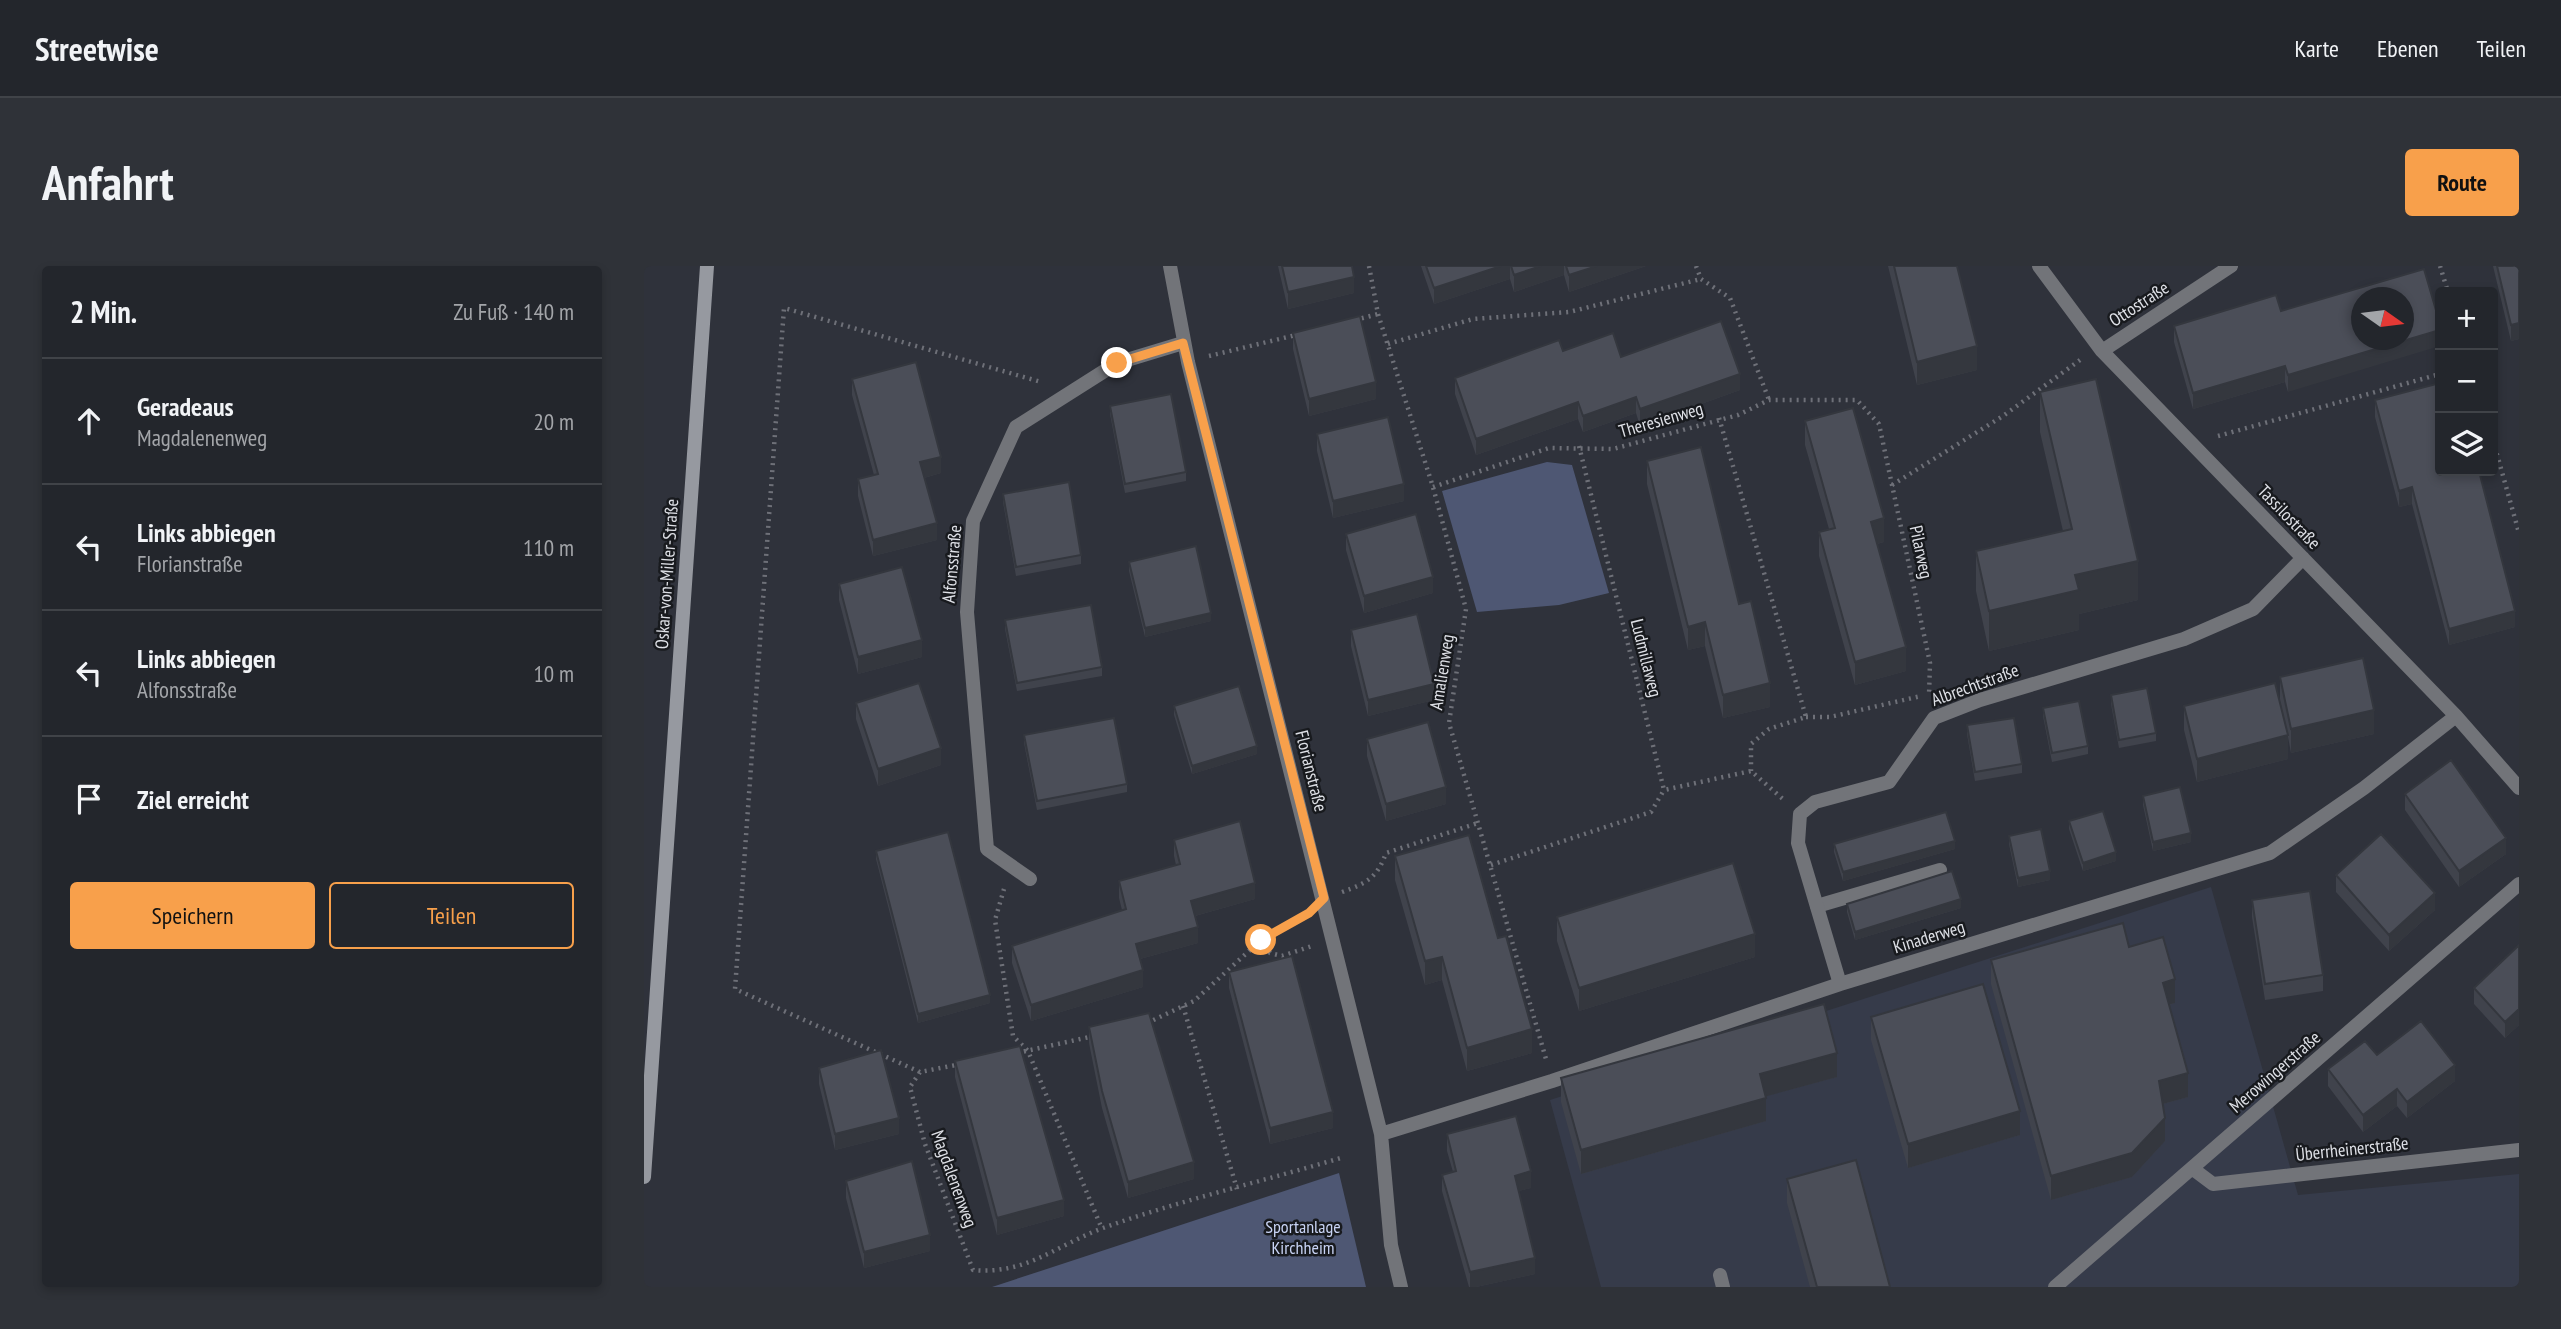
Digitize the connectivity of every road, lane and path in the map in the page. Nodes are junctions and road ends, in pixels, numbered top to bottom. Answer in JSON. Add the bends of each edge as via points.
{"nodes":[{"id":1,"x":707,"y":266,"type":"edge"},
{"id":2,"x":1170,"y":266,"type":"edge"},
{"id":3,"x":1369,"y":266,"type":"edge"},
{"id":4,"x":1696,"y":266,"type":"edge"},
{"id":5,"x":2039,"y":266,"type":"edge"},
{"id":6,"x":2231,"y":266,"type":"edge"},
{"id":7,"x":2440,"y":266,"type":"edge"},
{"id":8,"x":1701,"y":279,"type":"junction"},
{"id":9,"x":2446,"y":287,"type":"edge"},
{"id":10,"x":1378,"y":314,"type":"junction"},
{"id":11,"x":1353,"y":321,"type":"edge"},
{"id":12,"x":1302,"y":333,"type":"edge"},
{"id":13,"x":1183,"y":343,"type":"junction"},
{"id":14,"x":1388,"y":344,"type":"junction"},
{"id":15,"x":2102,"y":351,"type":"junction"},
{"id":16,"x":1188,"y":362,"type":"junction"},
{"id":17,"x":2435,"y":375,"type":"edge"},
{"id":18,"x":1072,"y":391,"type":"junction"},
{"id":19,"x":1769,"y":400,"type":"junction"},
{"id":20,"x":1857,"y":400,"type":"joint"},
{"id":21,"x":1718,"y":418,"type":"junction"},
{"id":22,"x":2189,"y":441,"type":"junction"},
{"id":23,"x":1579,"y":446,"type":"junction"},
{"id":24,"x":2498,"y":458,"type":"edge"},
{"id":25,"x":1892,"y":485,"type":"junction"},
{"id":26,"x":1433,"y":487,"type":"junction"},
{"id":27,"x":2519,"y":533,"type":"edge"},
{"id":28,"x":2302,"y":558,"type":"junction"},
{"id":29,"x":1928,"y":694,"type":"junction"},
{"id":30,"x":2456,"y":716,"type":"junction"},
{"id":31,"x":1806,"y":717,"type":"junction"},
{"id":32,"x":1934,"y":718,"type":"junction"},
{"id":33,"x":1751,"y":771,"type":"junction"},
{"id":34,"x":2519,"y":788,"type":"edge"},
{"id":35,"x":1664,"y":790,"type":"junction"},
{"id":36,"x":1800,"y":814,"type":"junction"},
{"id":37,"x":1478,"y":823,"type":"junction"},
{"id":38,"x":1491,"y":865,"type":"junction"},
{"id":39,"x":1012,"y":866,"type":"junction"},
{"id":40,"x":1940,"y":870,"type":"dead end"},
{"id":41,"x":1030,"y":879,"type":"dead end"},
{"id":42,"x":2519,"y":884,"type":"edge"},
{"id":43,"x":1324,"y":898,"type":"junction"},
{"id":44,"x":1817,"y":906,"type":"junction"},
{"id":45,"x":1261,"y":940,"type":"junction"},
{"id":46,"x":1317,"y":945,"type":"dead end"},
{"id":47,"x":1840,"y":984,"type":"junction"},
{"id":48,"x":1183,"y":1006,"type":"junction"},
{"id":49,"x":1145,"y":1024,"type":"edge"},
{"id":50,"x":1106,"y":1033,"type":"edge"},
{"id":51,"x":1028,"y":1051,"type":"junction"},
{"id":52,"x":1014,"y":1054,"type":"edge"},
{"id":53,"x":974,"y":1062,"type":"edge"},
{"id":54,"x":920,"y":1072,"type":"junction"},
{"id":55,"x":1552,"y":1081,"type":"junction"},
{"id":56,"x":1381,"y":1134,"type":"junction"},
{"id":57,"x":2519,"y":1150,"type":"edge"},
{"id":58,"x":1344,"y":1157,"type":"dead end"},
{"id":59,"x":2193,"y":1169,"type":"junction"},
{"id":60,"x":644,"y":1177,"type":"edge"},
{"id":61,"x":1237,"y":1189,"type":"junction"},
{"id":62,"x":1102,"y":1229,"type":"junction"},
{"id":63,"x":1401,"y":1287,"type":"edge"},
{"id":64,"x":2055,"y":1287,"type":"edge"}],
"edges":[{"from":1,"to":60,"type":"main road","name":"Oskar-von-Miller-Straße"},
{"from":2,"to":13,"type":"street","name":"Florianstraße"},
{"from":3,"to":10,"type":"path","name":"Amalienweg"},
{"from":4,"to":8,"type":"path"},
{"from":5,"to":15,"type":"street","name":"Tassilostraße"},
{"from":6,"to":15,"type":"street","name":"Ottostraße"},
{"from":7,"to":9,"type":"path"},
{"from":8,"to":14,"type":"path","via":[[1569,312],[1473,319]]},
{"from":8,"to":19,"type":"path","via":[[1730,298]]},
{"from":10,"to":11,"type":"path"},
{"from":10,"to":14,"type":"path","name":"Amalienweg"},
{"from":12,"to":16,"type":"path"},
{"from":13,"to":16,"type":"street","name":"Florianstraße"},
{"from":13,"to":18,"type":"street","name":"Alfonsstraße","via":[[1117,363]]},
{"from":14,"to":26,"type":"path","name":"Amalienweg"},
{"from":15,"to":22,"type":"street","name":"Tassilostraße"},
{"from":15,"to":25,"type":"path","via":[[2074,363],[2003,416]]},
{"from":16,"to":43,"type":"street","name":"Florianstraße"},
{"from":17,"to":22,"type":"path","via":[[2239,433]]},
{"from":18,"to":39,"type":"street","name":"Alfonsstraße","via":[[1016,427],[973,521],[967,612],[987,849]]},
{"from":18,"to":54,"type":"path","via":[[784,308],[735,989]]},
{"from":19,"to":20,"type":"path","name":"Theresienweg"},
{"from":19,"to":21,"type":"path","name":"Theresienweg","via":[[1738,415]]},
{"from":20,"to":25,"type":"path","name":"Pilarweg","via":[[1879,424]]},
{"from":21,"to":23,"type":"path","name":"Theresienweg","via":[[1612,449]]},
{"from":21,"to":31,"type":"path"},
{"from":22,"to":28,"type":"street","name":"Tassilostraße"},
{"from":23,"to":26,"type":"path","name":"Theresienweg","via":[[1549,448]]},
{"from":23,"to":35,"type":"path","name":"Ludmillaweg"},
{"from":24,"to":27,"type":"path"},
{"from":25,"to":29,"type":"path","name":"Pilarweg","via":[[1930,663]]},
{"from":26,"to":37,"type":"path","name":"Amalienweg","via":[[1466,608],[1449,723]]},
{"from":28,"to":30,"type":"street","name":"Tassilostraße"},
{"from":28,"to":32,"type":"street","name":"Albrechtstraße","via":[[2253,609],[2184,639]]},
{"from":29,"to":31,"type":"path","via":[[1830,717]]},
{"from":29,"to":32,"type":"path","name":"Pilarweg"},
{"from":30,"to":34,"type":"street","name":"Tassilostraße"},
{"from":30,"to":47,"type":"street","name":"Kinaderweg","via":[[2270,853]]},
{"from":31,"to":33,"type":"path","via":[[1769,729],[1751,744]]},
{"from":32,"to":36,"type":"street","name":"Albrechtstraße","via":[[1889,782],[1815,802]]},
{"from":33,"to":35,"type":"path"},
{"from":33,"to":36,"type":"path"},
{"from":35,"to":38,"type":"path","via":[[1651,812]]},
{"from":36,"to":44,"type":"street","via":[[1798,843]]},
{"from":37,"to":38,"type":"path","name":"Amalienweg"},
{"from":37,"to":43,"type":"path","via":[[1386,853],[1379,872],[1361,885]]},
{"from":38,"to":55,"type":"path","name":"Amalienweg"},
{"from":39,"to":41,"type":"street","name":"Alfonsstraße"},
{"from":39,"to":51,"type":"path","via":[[995,920],[1013,1036]]},
{"from":40,"to":44,"type":"street"},
{"from":42,"to":59,"type":"street","name":"Merowingerstraße"},
{"from":43,"to":45,"type":"path","via":[[1309,913]]},
{"from":43,"to":56,"type":"street","name":"Florianstraße"},
{"from":44,"to":47,"type":"street"},
{"from":45,"to":46,"type":"path","via":[[1270,953],[1282,956]]},
{"from":45,"to":48,"type":"path"},
{"from":47,"to":55,"type":"street","name":"Kinaderweg"},
{"from":48,"to":49,"type":"path"},
{"from":48,"to":61,"type":"path"},
{"from":50,"to":51,"type":"path"},
{"from":51,"to":52,"type":"path"},
{"from":51,"to":62,"type":"path"},
{"from":53,"to":54,"type":"path"},
{"from":54,"to":62,"type":"path","name":"Magdalenenweg","via":[[910,1087],[925,1144],[973,1269],[1026,1265]]},
{"from":55,"to":56,"type":"street","name":"Kinaderweg"},
{"from":56,"to":63,"type":"street","name":"Florianstraße","via":[[1391,1244]]},
{"from":57,"to":59,"type":"street","name":"Überrheinerstraße","via":[[2213,1184]]},
{"from":58,"to":61,"type":"path","name":"Magdalenenweg"},
{"from":59,"to":64,"type":"street","name":"Merowingerstraße"},
{"from":61,"to":62,"type":"path","name":"Magdalenenweg"}]}
